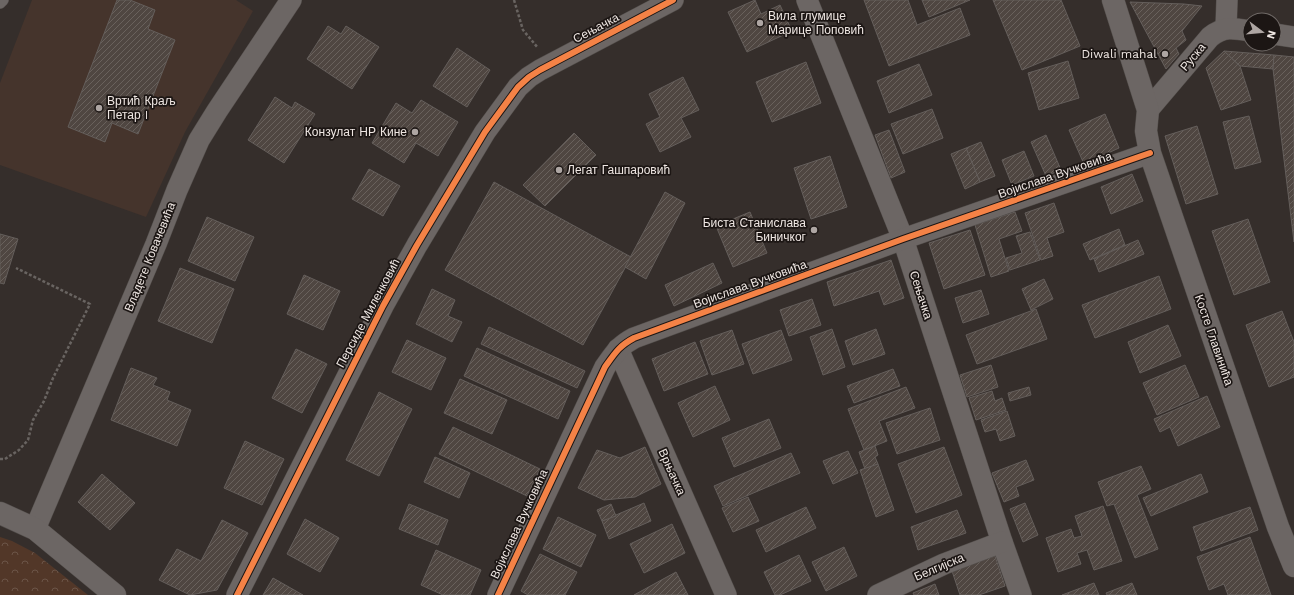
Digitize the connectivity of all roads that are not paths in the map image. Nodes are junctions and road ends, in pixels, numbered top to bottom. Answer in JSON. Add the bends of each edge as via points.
{"nodes":[{"id":1,"x":3,"y":0,"type":"edge"},
{"id":2,"x":291,"y":0,"type":"edge"},
{"id":3,"x":673,"y":0,"type":"edge"},
{"id":4,"x":808,"y":0,"type":"edge"},
{"id":5,"x":1113,"y":0,"type":"edge"},
{"id":6,"x":1227,"y":0,"type":"edge"},
{"id":7,"x":0,"y":3,"type":"edge"},
{"id":8,"x":1226,"y":28,"type":"junction"},
{"id":9,"x":1242,"y":30,"type":"edge"},
{"id":10,"x":1282,"y":35,"type":"edge"},
{"id":11,"x":1294,"y":37,"type":"edge"},
{"id":12,"x":551,"y":64,"type":"joint"},
{"id":13,"x":1148,"y":110,"type":"junction"},
{"id":14,"x":1150,"y":153,"type":"junction"},
{"id":15,"x":903,"y":239,"type":"junction"},
{"id":16,"x":618,"y":349,"type":"junction"},
{"id":17,"x":0,"y":513,"type":"edge"},
{"id":18,"x":35,"y":529,"type":"junction"},
{"id":19,"x":1002,"y":542,"type":"junction"},
{"id":20,"x":1292,"y":557,"type":"edge"},
{"id":21,"x":115,"y":595,"type":"edge"},
{"id":22,"x":237,"y":595,"type":"edge"},
{"id":23,"x":498,"y":595,"type":"edge"},
{"id":24,"x":726,"y":595,"type":"edge"},
{"id":25,"x":878,"y":595,"type":"edge"},
{"id":26,"x":1021,"y":595,"type":"edge"}],
"edges":[{"from":1,"to":7,"type":"lane"},
{"from":2,"to":18,"type":"street","name":"Владете Ковачевића","via":[[199,140]]},
{"from":3,"to":12,"type":"street","name":"Сењачка"},
{"from":4,"to":15,"type":"street","name":"Сењачка"},
{"from":5,"to":13,"type":"street"},
{"from":6,"to":8,"type":"street"},
{"from":8,"to":9,"type":"street"},
{"from":8,"to":13,"type":"street","name":"Руска","via":[[1210,37]]},
{"from":10,"to":11,"type":"street"},
{"from":12,"to":22,"type":"street","name":"Персиде Миленковић","via":[[529,77],[508,99],[421,238],[383,306]]},
{"from":13,"to":14,"type":"street","name":"Косте Главинића","via":[[1146,131]]},
{"from":14,"to":15,"type":"street","name":"Војислава Вучковића"},
{"from":14,"to":20,"type":"street","name":"Косте Главинића","via":[[1278,526]]},
{"from":15,"to":16,"type":"street","name":"Војислава Вучковића","via":[[634,338]]},
{"from":15,"to":19,"type":"street","name":"Сењачка"},
{"from":16,"to":23,"type":"street","name":"Војислава Вучковића","via":[[605,367]]},
{"from":16,"to":24,"type":"street","name":"Врњачка"},
{"from":17,"to":18,"type":"street"},
{"from":18,"to":21,"type":"street"},
{"from":19,"to":25,"type":"street","name":"Белгијска","via":[[944,564]]},
{"from":19,"to":26,"type":"street","name":"Сењачка"}]}
